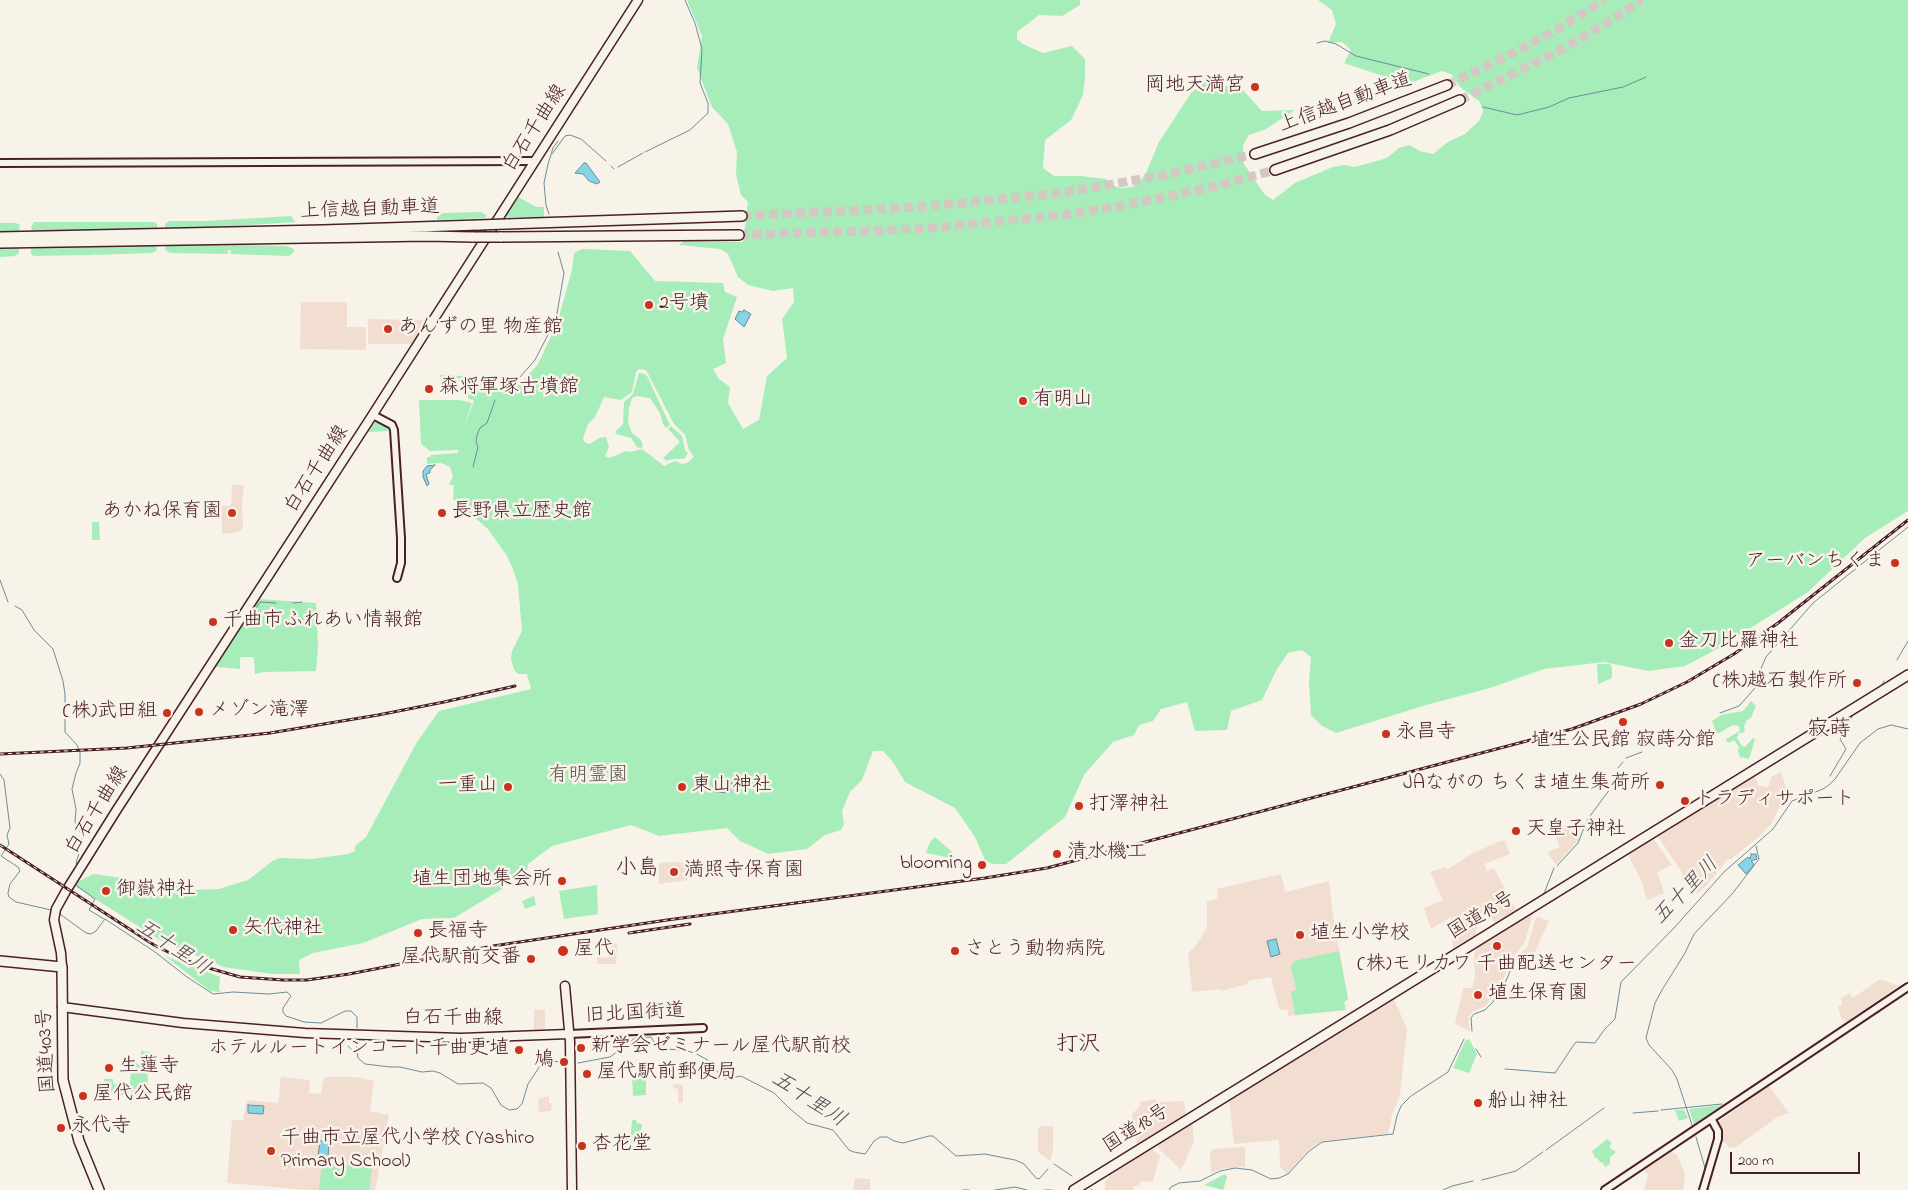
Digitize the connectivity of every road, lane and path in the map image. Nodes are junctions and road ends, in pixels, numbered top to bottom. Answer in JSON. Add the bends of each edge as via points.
{"nodes":[{"id":1,"x":638,"y":0,"type":"edge"},
{"id":2,"x":1447,"y":85,"type":"tunnel mouth"},
{"id":3,"x":1460,"y":100,"type":"tunnel mouth"},
{"id":4,"x":1255,"y":154,"type":"tunnel mouth"},
{"id":5,"x":534,"y":161,"type":"junction"},
{"id":6,"x":0,"y":163,"type":"edge"},
{"id":7,"x":1275,"y":170,"type":"tunnel mouth"},
{"id":8,"x":742,"y":216,"type":"tunnel mouth"},
{"id":9,"x":738,"y":235,"type":"tunnel mouth"},
{"id":10,"x":0,"y":237,"type":"edge"},
{"id":11,"x":0,"y":244,"type":"edge"},
{"id":12,"x":373,"y":415,"type":"junction"},
{"id":13,"x":398,"y":578,"type":"dead end"},
{"id":14,"x":1908,"y":676,"type":"edge"},
{"id":15,"x":0,"y":961,"type":"edge"},
{"id":16,"x":62,"y":967,"type":"junction"},
{"id":17,"x":566,"y":986,"type":"dead end"},
{"id":18,"x":1908,"y":987,"type":"edge"},
{"id":19,"x":62,"y":1006,"type":"junction"},
{"id":20,"x":703,"y":1028,"type":"dead end"},
{"id":21,"x":569,"y":1034,"type":"junction"},
{"id":22,"x":1712,"y":1120,"type":"junction"},
{"id":23,"x":1078,"y":1189,"type":"edge"},
{"id":24,"x":99,"y":1190,"type":"edge"},
{"id":25,"x":572,"y":1190,"type":"edge"},
{"id":26,"x":1605,"y":1190,"type":"edge"},
{"id":27,"x":1703,"y":1190,"type":"edge"}],
"edges":[{"from":1,"to":5,"type":"main road","name":"白石千曲線"},
{"from":2,"to":4,"type":"highway","name":"上信越自動車道"},
{"from":3,"to":7,"type":"highway","name":"上信越自動車道","via":[[1390,130]]},
{"from":5,"to":6,"type":"street"},
{"from":5,"to":12,"type":"main road","name":"白石千曲線"},
{"from":8,"to":10,"type":"highway","name":"上信越自動車道","bridge":true},
{"from":9,"to":11,"type":"highway","name":"上信越自動車道","bridge":true,"via":[[249,238]]},
{"from":12,"to":13,"type":"street","via":[[389,422],[394,430],[401,538]]},
{"from":12,"to":16,"type":"main road","name":"白石千曲線","via":[[116,810],[58,905],[54,926]]},
{"from":14,"to":23,"type":"highway","name":"国道18号"},
{"from":15,"to":16,"type":"highway"},
{"from":16,"to":19,"type":"highway","name":"国道403号"},
{"from":17,"to":21,"type":"main road"},
{"from":18,"to":22,"type":"street"},
{"from":19,"to":21,"type":"main road","name":"白石千曲線","via":[[183,1023],[305,1033],[461,1038]]},
{"from":19,"to":24,"type":"highway","name":"国道403号","via":[[65,1092],[79,1141]]},
{"from":20,"to":21,"type":"street","name":"旧北国街道"},
{"from":21,"to":25,"type":"main road"},
{"from":22,"to":26,"type":"street"},
{"from":22,"to":27,"type":"street","via":[[1718,1139]]}]}
